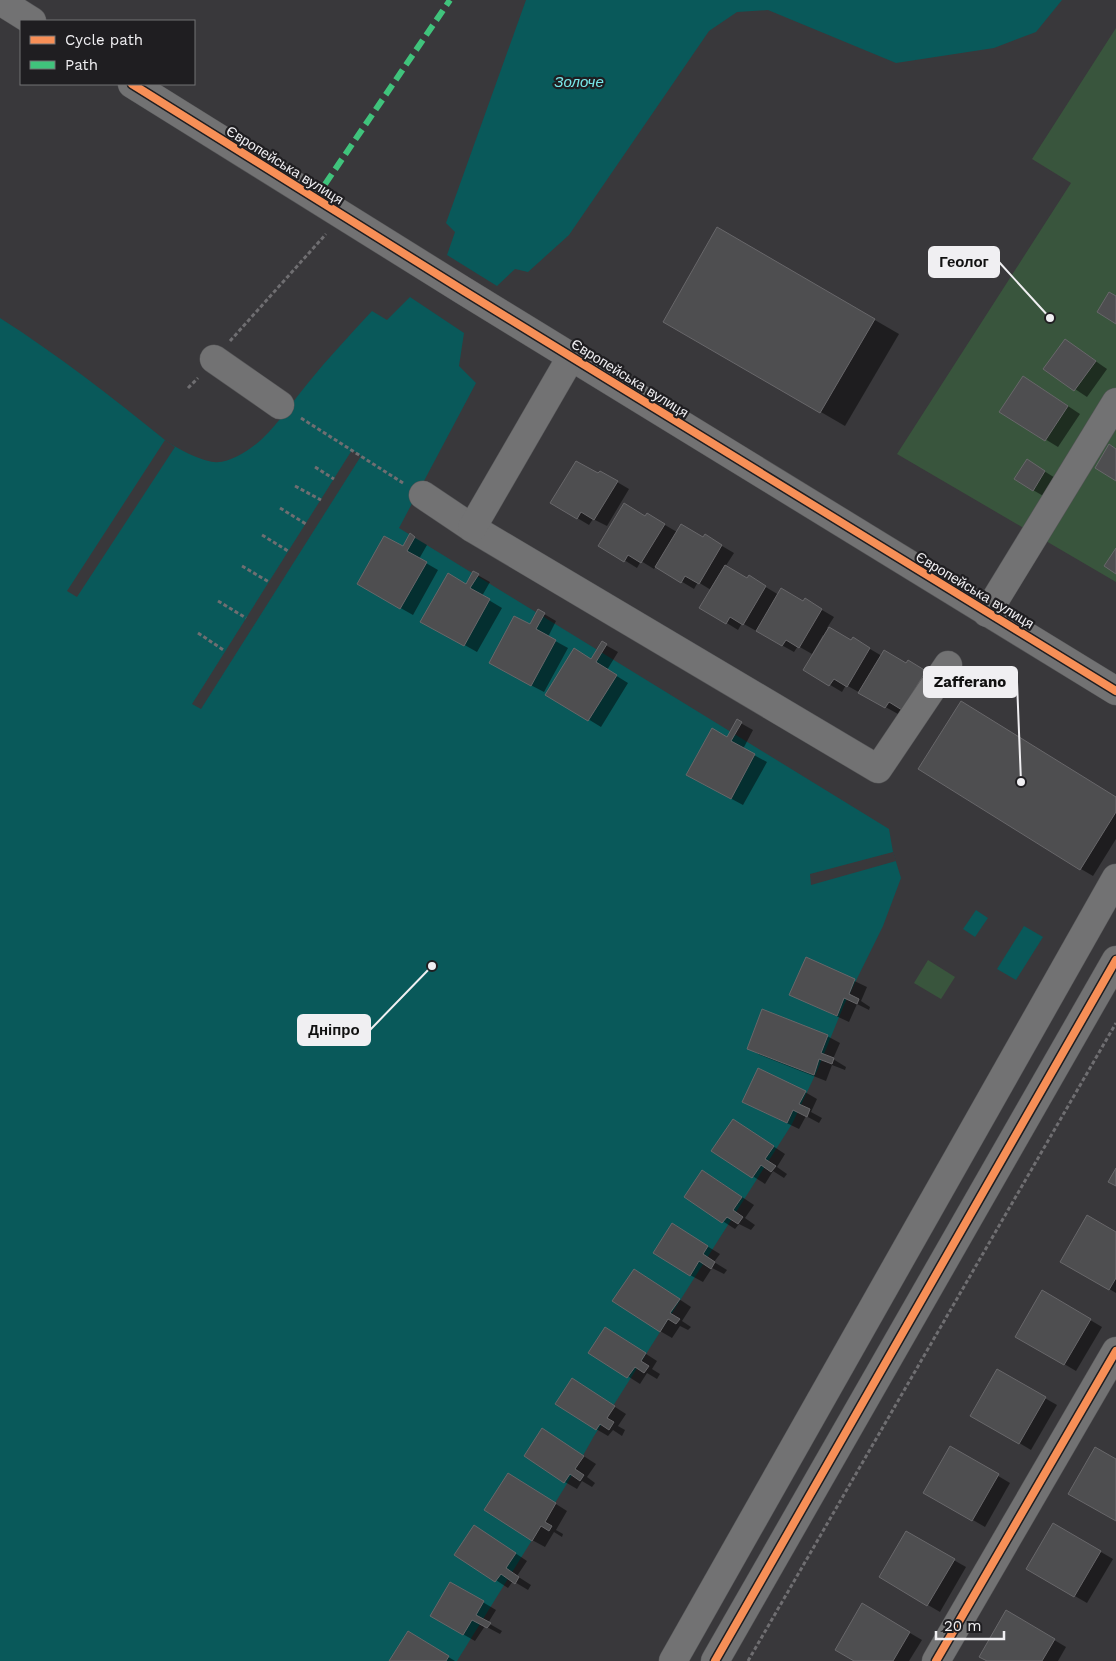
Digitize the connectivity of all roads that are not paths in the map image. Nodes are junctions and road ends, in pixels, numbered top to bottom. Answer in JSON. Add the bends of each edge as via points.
{"nodes":[{"id":1,"x":0,"y":1,"type":"edge"},
{"id":2,"x":30,"y":20,"type":"edge"},
{"id":3,"x":134,"y":85,"type":"edge"},
{"id":4,"x":571,"y":357,"type":"junction"},
{"id":5,"x":214,"y":359,"type":"road end"},
{"id":6,"x":1116,"y":402,"type":"edge"},
{"id":7,"x":280,"y":405,"type":"road end"},
{"id":8,"x":423,"y":495,"type":"road end"},
{"id":9,"x":472,"y":528,"type":"junction"},
{"id":10,"x":987,"y":613,"type":"junction"},
{"id":11,"x":948,"y":665,"type":"dead end"},
{"id":12,"x":1116,"y":691,"type":"edge"},
{"id":13,"x":1116,"y":878,"type":"edge"},
{"id":14,"x":1116,"y":960,"type":"edge"},
{"id":15,"x":1116,"y":1351,"type":"edge"},
{"id":16,"x":673,"y":1661,"type":"edge"},
{"id":17,"x":715,"y":1661,"type":"edge"},
{"id":18,"x":936,"y":1661,"type":"edge"}],
"edges":[{"from":1,"to":2,"type":"street"},
{"from":3,"to":4,"type":"street","name":"Європейська вулиця"},
{"from":4,"to":9,"type":"street"},
{"from":4,"to":10,"type":"street","name":"Європейська вулиця"},
{"from":5,"to":7,"type":"street"},
{"from":6,"to":10,"type":"street"},
{"from":8,"to":9,"type":"street"},
{"from":9,"to":11,"type":"street","via":[[878,769]]},
{"from":10,"to":12,"type":"street","name":"Європейська вулиця"},
{"from":13,"to":16,"type":"street"},
{"from":14,"to":17,"type":"street"},
{"from":15,"to":18,"type":"street"}]}
